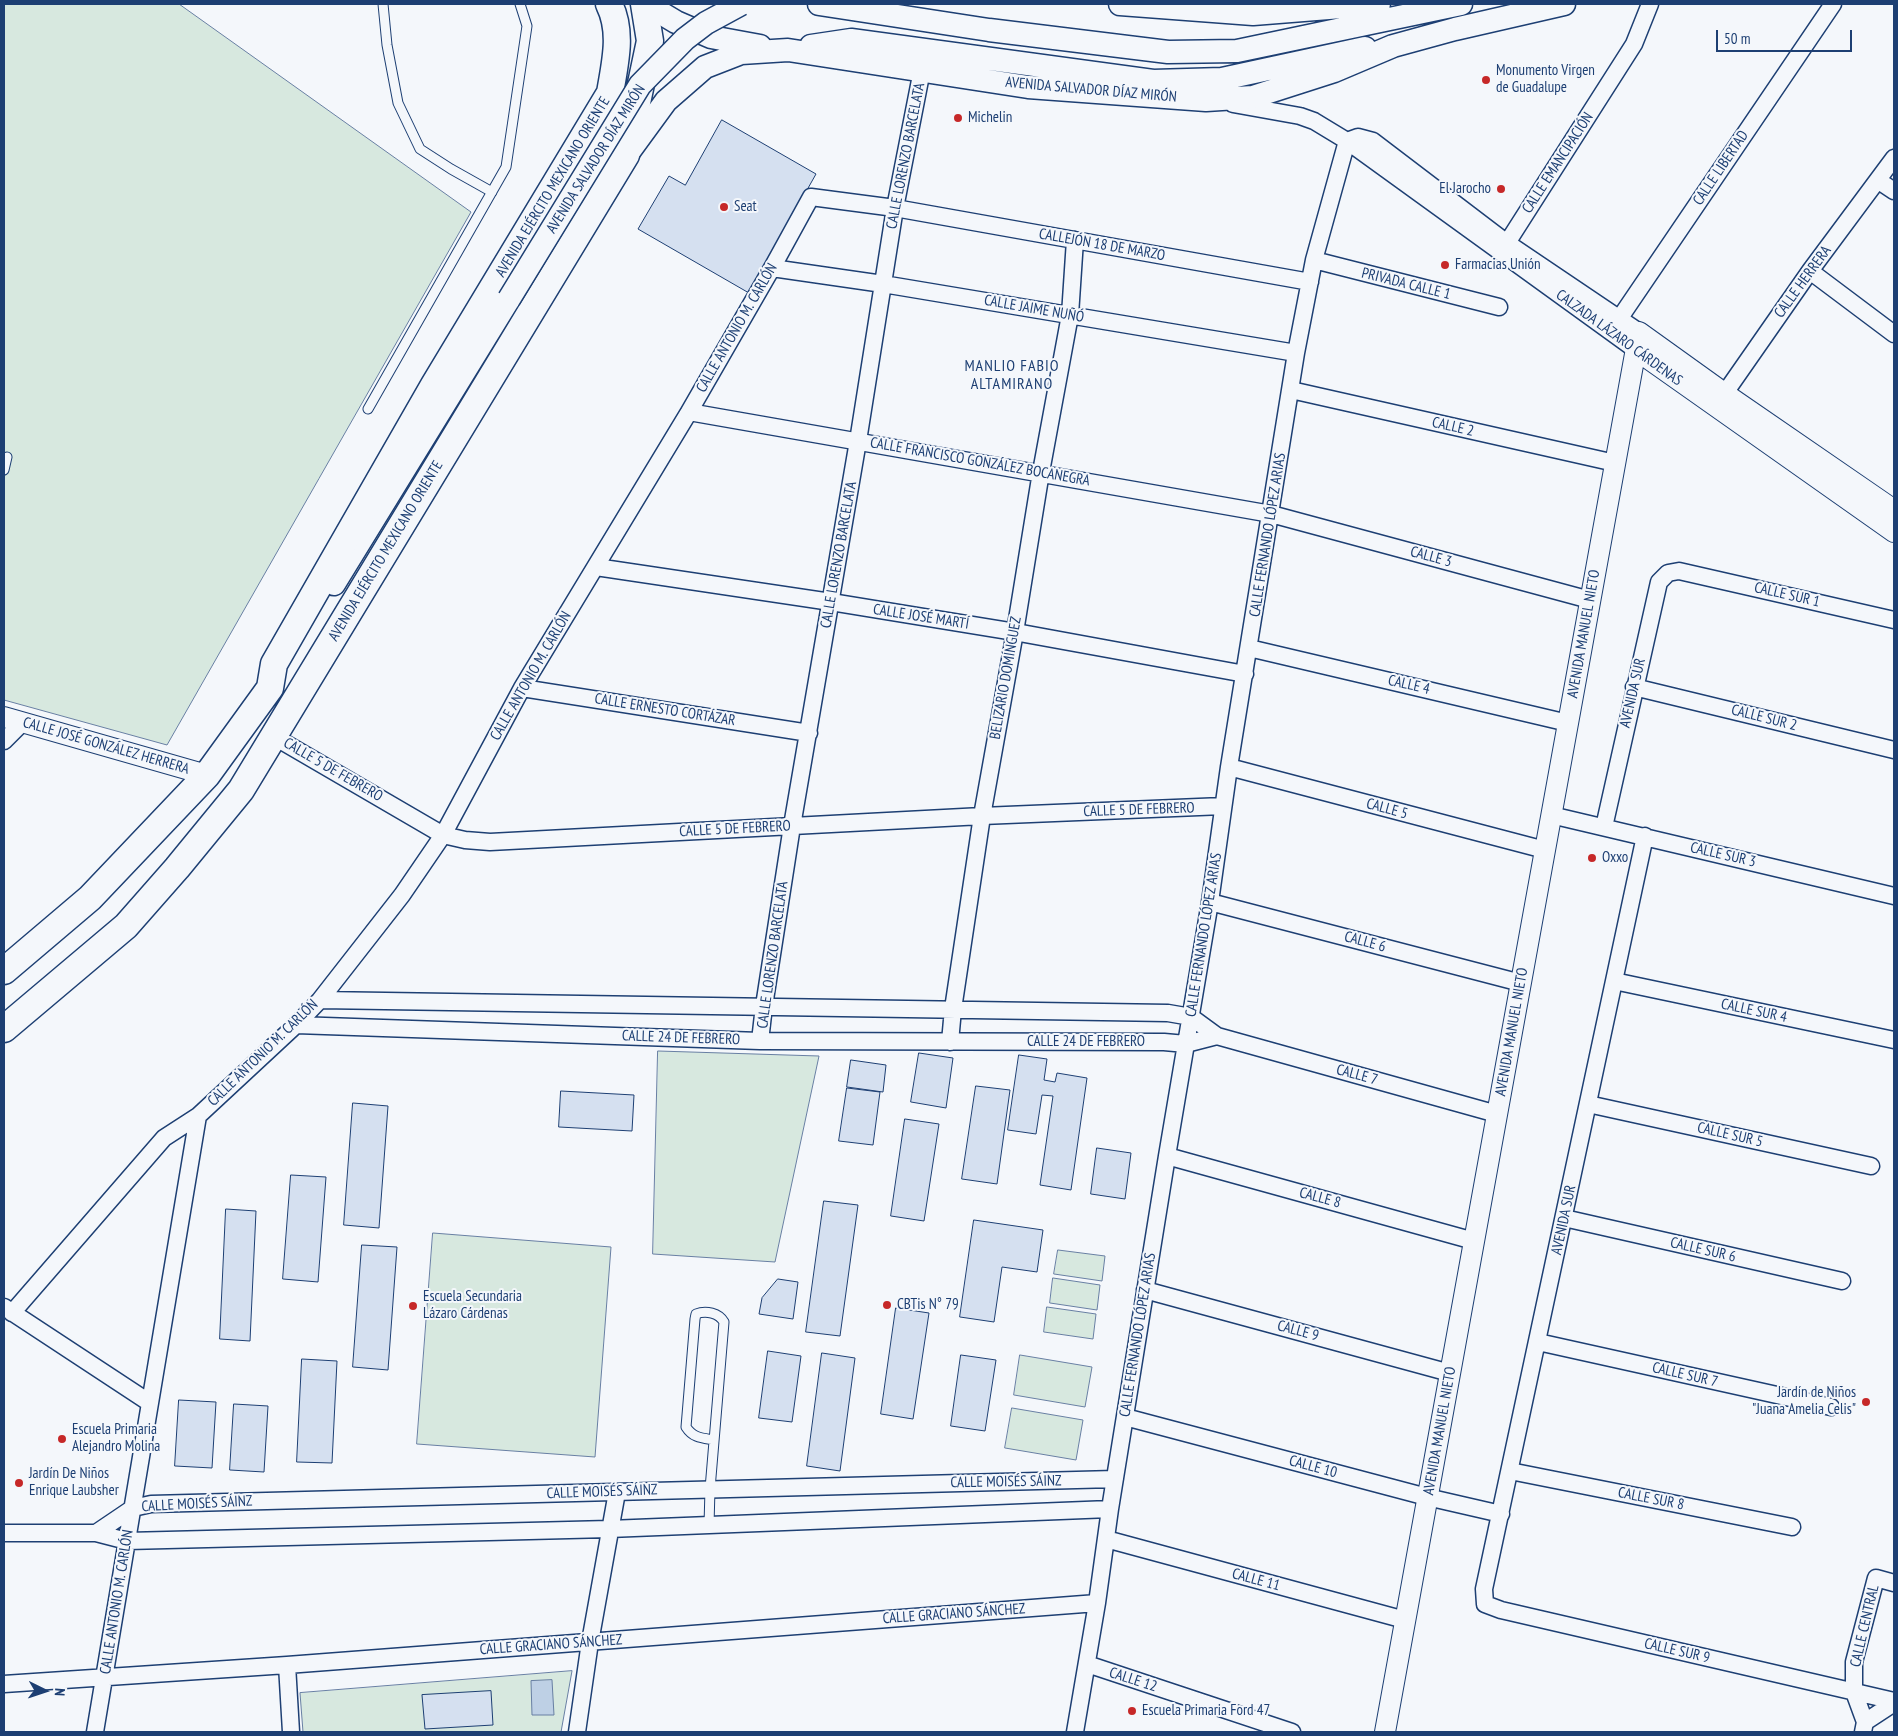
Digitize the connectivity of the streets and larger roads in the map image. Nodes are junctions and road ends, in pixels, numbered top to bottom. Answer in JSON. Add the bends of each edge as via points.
{"nodes":[{"id":1,"x":645,"y":4,"type":"edge"},
{"id":2,"x":741,"y":4,"type":"edge"},
{"id":3,"x":819,"y":4,"type":"edge"},
{"id":4,"x":1120,"y":4,"type":"edge"},
{"id":5,"x":1378,"y":4,"type":"edge"},
{"id":6,"x":1462,"y":4,"type":"edge"},
{"id":7,"x":1564,"y":4,"type":"edge"},
{"id":8,"x":1650,"y":4,"type":"edge"},
{"id":9,"x":1833,"y":4,"type":"edge"},
{"id":10,"x":867,"y":8,"type":"edge"},
{"id":11,"x":612,"y":10,"type":"edge"},
{"id":12,"x":1393,"y":46,"type":"junction"},
{"id":13,"x":783,"y":50,"type":"junction"},
{"id":14,"x":922,"y":70,"type":"junction"},
{"id":15,"x":1206,"y":100,"type":"junction"},
{"id":16,"x":1346,"y":141,"type":"junction"},
{"id":17,"x":626,"y":155,"type":"junction"},
{"id":18,"x":1894,"y":158,"type":"edge"},
{"id":19,"x":1879,"y":181,"type":"junction"},
{"id":20,"x":1894,"y":191,"type":"edge"},
{"id":21,"x":811,"y":197,"type":"joint"},
{"id":22,"x":895,"y":208,"type":"junction"},
{"id":23,"x":1075,"y":240,"type":"junction"},
{"id":24,"x":1507,"y":243,"type":"junction"},
{"id":25,"x":1314,"y":260,"type":"junction"},
{"id":26,"x":772,"y":268,"type":"junction"},
{"id":27,"x":1810,"y":271,"type":"junction"},
{"id":28,"x":1310,"y":282,"type":"junction"},
{"id":29,"x":883,"y":284,"type":"junction"},
{"id":30,"x":509,"y":299,"type":"joint"},
{"id":31,"x":1499,"y":307,"type":"dead end"},
{"id":32,"x":1070,"y":315,"type":"junction"},
{"id":33,"x":1614,"y":326,"type":"junction"},
{"id":34,"x":1894,"y":334,"type":"edge"},
{"id":35,"x":1637,"y":341,"type":"junction"},
{"id":36,"x":1296,"y":353,"type":"junction"},
{"id":37,"x":1291,"y":390,"type":"junction"},
{"id":38,"x":1720,"y":400,"type":"junction"},
{"id":39,"x":689,"y":412,"type":"junction"},
{"id":40,"x":858,"y":441,"type":"junction"},
{"id":41,"x":1615,"y":463,"type":"junction"},
{"id":42,"x":1040,"y":472,"type":"junction"},
{"id":43,"x":1894,"y":510,"type":"edge"},
{"id":44,"x":1271,"y":514,"type":"junction"},
{"id":45,"x":1894,"y":532,"type":"edge"},
{"id":46,"x":596,"y":567,"type":"junction"},
{"id":47,"x":1679,"y":571,"type":"joint"},
{"id":48,"x":1590,"y":600,"type":"junction"},
{"id":49,"x":831,"y":602,"type":"junction"},
{"id":50,"x":1894,"y":620,"type":"edge"},
{"id":51,"x":1015,"y":632,"type":"junction"},
{"id":52,"x":1249,"y":648,"type":"junction"},
{"id":53,"x":1245,"y":674,"type":"junction"},
{"id":54,"x":1634,"y":687,"type":"junction"},
{"id":55,"x":270,"y":688,"type":"junction"},
{"id":56,"x":522,"y":688,"type":"junction"},
{"id":57,"x":13,"y":720,"type":"edge"},
{"id":58,"x":1568,"y":723,"type":"junction"},
{"id":59,"x":809,"y":733,"type":"junction"},
{"id":60,"x":273,"y":736,"type":"junction"},
{"id":61,"x":4,"y":740,"type":"edge"},
{"id":62,"x":1894,"y":750,"type":"edge"},
{"id":63,"x":1229,"y":767,"type":"junction"},
{"id":64,"x":207,"y":775,"type":"junction"},
{"id":65,"x":1223,"y":806,"type":"junction"},
{"id":66,"x":1551,"y":815,"type":"junction"},
{"id":67,"x":982,"y":816,"type":"junction"},
{"id":68,"x":792,"y":826,"type":"junction"},
{"id":69,"x":1604,"y":827,"type":"junction"},
{"id":70,"x":443,"y":834,"type":"junction"},
{"id":71,"x":1645,"y":836,"type":"junction"},
{"id":72,"x":1545,"y":850,"type":"junction"},
{"id":73,"x":1894,"y":896,"type":"edge"},
{"id":74,"x":1210,"y":902,"type":"junction"},
{"id":75,"x":4,"y":971,"type":"edge"},
{"id":76,"x":1614,"y":981,"type":"junction"},
{"id":77,"x":1521,"y":983,"type":"junction"},
{"id":78,"x":320,"y":1000,"type":"junction"},
{"id":79,"x":764,"y":1006,"type":"junction"},
{"id":80,"x":953,"y":1009,"type":"junction"},
{"id":81,"x":1191,"y":1017,"type":"junction"},
{"id":82,"x":296,"y":1025,"type":"junction"},
{"id":83,"x":4,"y":1029,"type":"edge"},
{"id":84,"x":1217,"y":1036,"type":"junction"},
{"id":85,"x":1894,"y":1040,"type":"edge"},
{"id":86,"x":760,"y":1041,"type":"junction"},
{"id":87,"x":950,"y":1042,"type":"junction"},
{"id":88,"x":1186,"y":1044,"type":"junction"},
{"id":89,"x":1588,"y":1104,"type":"junction"},
{"id":90,"x":1497,"y":1114,"type":"junction"},
{"id":91,"x":198,"y":1116,"type":"junction"},
{"id":92,"x":1167,"y":1156,"type":"junction"},
{"id":93,"x":1871,"y":1166,"type":"dead end"},
{"id":94,"x":1564,"y":1218,"type":"junction"},
{"id":95,"x":1474,"y":1241,"type":"junction"},
{"id":96,"x":1842,"y":1281,"type":"dead end"},
{"id":97,"x":1145,"y":1290,"type":"junction"},
{"id":98,"x":8,"y":1310,"type":"edge"},
{"id":99,"x":1538,"y":1342,"type":"junction"},
{"id":100,"x":1450,"y":1373,"type":"junction"},
{"id":101,"x":150,"y":1403,"type":"junction"},
{"id":102,"x":1832,"y":1407,"type":"dead end"},
{"id":103,"x":1125,"y":1417,"type":"junction"},
{"id":104,"x":1510,"y":1471,"type":"junction"},
{"id":105,"x":1115,"y":1479,"type":"junction"},
{"id":106,"x":617,"y":1492,"type":"junction"},
{"id":107,"x":1428,"y":1497,"type":"junction"},
{"id":108,"x":133,"y":1508,"type":"junction"},
{"id":109,"x":1110,"y":1509,"type":"junction"},
{"id":110,"x":1501,"y":1514,"type":"junction"},
{"id":111,"x":1792,"y":1527,"type":"dead end"},
{"id":112,"x":609,"y":1529,"type":"junction"},
{"id":113,"x":4,"y":1533,"type":"edge"},
{"id":114,"x":96,"y":1533,"type":"junction"},
{"id":115,"x":1106,"y":1539,"type":"junction"},
{"id":116,"x":127,"y":1541,"type":"junction"},
{"id":117,"x":1894,"y":1583,"type":"edge"},
{"id":118,"x":1097,"y":1603,"type":"junction"},
{"id":119,"x":1485,"y":1604,"type":"joint"},
{"id":120,"x":1405,"y":1620,"type":"junction"},
{"id":121,"x":590,"y":1642,"type":"junction"},
{"id":122,"x":1087,"y":1664,"type":"junction"},
{"id":123,"x":286,"y":1666,"type":"junction"},
{"id":124,"x":104,"y":1679,"type":"junction"},
{"id":125,"x":4,"y":1684,"type":"edge"},
{"id":126,"x":1862,"y":1694,"type":"junction"},
{"id":127,"x":1894,"y":1702,"type":"edge"},
{"id":128,"x":1864,"y":1727,"type":"edge"},
{"id":129,"x":95,"y":1732,"type":"edge"},
{"id":130,"x":292,"y":1732,"type":"edge"},
{"id":131,"x":577,"y":1732,"type":"edge"},
{"id":132,"x":1075,"y":1732,"type":"edge"},
{"id":133,"x":1292,"y":1732,"type":"edge"},
{"id":134,"x":1385,"y":1732,"type":"edge"}],
"edges":[{"from":1,"to":13,"type":"main road","name":"AVENIDA SALVADOR DÍAZ MIRÓN","via":[[711,37]]},
{"from":1,"to":17,"type":"main road","name":"AVENIDA EJÉRCITO MEXICANO ORIENTE","via":[[650,41]]},
{"from":2,"to":30,"type":"main road","name":"AVENIDA SALVADOR DÍAZ MIRÓN","bridge":true,"via":[[706,23],[686,39],[640,85]]},
{"from":3,"to":10,"type":"main road"},
{"from":4,"to":5,"type":"main road","via":[[1253,14]]},
{"from":6,"to":10,"type":"main road","via":[[1237,51],[1168,52],[988,30]]},
{"from":7,"to":12,"type":"main road","name":"AVENIDA SALVADOR DÍAZ MIRÓN"},
{"from":8,"to":24,"type":"street","name":"CALLE EMANCIPACIÓN","via":[[1634,44]]},
{"from":9,"to":33,"type":"street","name":"CALLE LIBERTAD"},
{"from":11,"to":55,"type":"main road","name":"AVENIDA EJÉRCITO MEXICANO ORIENTE","via":[[618,44],[610,93],[439,377],[274,664]]},
{"from":12,"to":13,"type":"main road","name":"AVENIDA SALVADOR DÍAZ MIRÓN","via":[[1358,48],[1222,79],[1153,81],[851,40]]},
{"from":12,"to":15,"type":"main road","name":"AVENIDA SALVADOR DÍAZ MIRÓN","via":[[1334,71],[1252,96]]},
{"from":13,"to":14,"type":"main road","name":"AVENIDA SALVADOR DÍAZ MIRÓN"},
{"from":13,"to":17,"type":"main road","name":"AVENIDA SALVADOR DÍAZ MIRÓN","via":[[741,53],[705,66],[666,101]]},
{"from":14,"to":15,"type":"main road","name":"AVENIDA SALVADOR DÍAZ MIRÓN","via":[[1028,87]]},
{"from":14,"to":22,"type":"street","name":"CALLE LORENZO BARCELATA"},
{"from":15,"to":16,"type":"street","name":"CALZADA LÁZARO CÁRDENAS","via":[[1300,116]]},
{"from":16,"to":24,"type":"street","name":"CALZADA LÁZARO CÁRDENAS","via":[[1358,137],[1373,141]]},
{"from":16,"to":25,"type":"street","name":"CALLE FERNANDO LÓPEZ ARIAS"},
{"from":16,"to":33,"type":"street","name":"CALZADA LÁZARO CÁRDENAS"},
{"from":17,"to":60,"type":"main road","name":"AVENIDA EJÉRCITO MEXICANO ORIENTE"},
{"from":18,"to":19,"type":"street","name":"CALLE HERRERA"},
{"from":19,"to":20,"type":"street"},
{"from":19,"to":27,"type":"street","name":"CALLE HERRERA"},
{"from":21,"to":22,"type":"street","name":"CALLEJÓN 18 DE MARZO"},
{"from":21,"to":26,"type":"street","name":"CALLE ANTONIO M. CARLÓN"},
{"from":22,"to":23,"type":"street","name":"CALLEJÓN 18 DE MARZO"},
{"from":22,"to":29,"type":"street","name":"CALLE LORENZO BARCELATA"},
{"from":23,"to":28,"type":"street","name":"CALLEJÓN 18 DE MARZO"},
{"from":23,"to":32,"type":"street","name":"BELIZARIO DOMÍNGUEZ"},
{"from":24,"to":33,"type":"street","name":"CALZADA LÁZARO CÁRDENAS"},
{"from":25,"to":28,"type":"street","name":"CALLE FERNANDO LÓPEZ ARIAS"},
{"from":25,"to":31,"type":"street","name":"PRIVADA CALLE 1"},
{"from":26,"to":29,"type":"street","name":"CALLE JAIME NUÑÓ"},
{"from":26,"to":39,"type":"street","name":"CALLE ANTONIO M. CARLÓN"},
{"from":27,"to":34,"type":"street"},
{"from":27,"to":38,"type":"street","name":"CALLE HERRERA"},
{"from":28,"to":36,"type":"street","name":"CALLE FERNANDO LÓPEZ ARIAS"},
{"from":29,"to":32,"type":"street","name":"CALLE JAIME NUÑÓ"},
{"from":29,"to":40,"type":"street","name":"CALLE LORENZO BARCELATA"},
{"from":30,"to":55,"type":"main road","name":"AVENIDA EJÉRCITO MEXICANO ORIENTE"},
{"from":32,"to":36,"type":"street","name":"CALLE JAIME NUÑÓ"},
{"from":32,"to":42,"type":"street","name":"BELIZARIO DOMÍNGUEZ"},
{"from":33,"to":35,"type":"street","name":"CALZADA LÁZARO CÁRDENAS"},
{"from":35,"to":38,"type":"street","name":"CALZADA LÁZARO CÁRDENAS"},
{"from":35,"to":41,"type":"street","name":"AVENIDA MANUEL NIETO"},
{"from":36,"to":37,"type":"street","name":"CALLE FERNANDO LÓPEZ ARIAS"},
{"from":37,"to":41,"type":"street","name":"CALLE 2"},
{"from":37,"to":44,"type":"street","name":"CALLE FERNANDO LÓPEZ ARIAS"},
{"from":38,"to":43,"type":"street","name":"CALZADA LÁZARO CÁRDENAS"},
{"from":38,"to":45,"type":"street","name":"CALZADA LÁZARO CÁRDENAS"},
{"from":39,"to":40,"type":"street","name":"CALLE FRANCISCO GONZÁLEZ BOCANEGRA"},
{"from":39,"to":46,"type":"street","name":"CALLE ANTONIO M. CARLÓN"},
{"from":40,"to":42,"type":"street","name":"CALLE FRANCISCO GONZÁLEZ BOCANEGRA"},
{"from":40,"to":49,"type":"street","name":"CALLE LORENZO BARCELATA"},
{"from":41,"to":48,"type":"street","name":"AVENIDA MANUEL NIETO"},
{"from":42,"to":44,"type":"street","name":"CALLE FRANCISCO GONZÁLEZ BOCANEGRA"},
{"from":42,"to":51,"type":"street","name":"BELIZARIO DOMÍNGUEZ"},
{"from":44,"to":48,"type":"street","name":"CALLE 3"},
{"from":44,"to":52,"type":"street","name":"CALLE FERNANDO LÓPEZ ARIAS"},
{"from":46,"to":49,"type":"street","name":"CALLE JOSÉ MARTÍ"},
{"from":46,"to":56,"type":"street","name":"CALLE ANTONIO M. CARLÓN"},
{"from":47,"to":50,"type":"street","name":"CALLE SUR 1"},
{"from":47,"to":54,"type":"street","name":"AVENIDA SUR","via":[[1668,573],[1658,582]]},
{"from":48,"to":58,"type":"street","name":"AVENIDA MANUEL NIETO"},
{"from":49,"to":51,"type":"street","name":"CALLE JOSÉ MARTÍ"},
{"from":49,"to":59,"type":"street","name":"CALLE LORENZO BARCELATA"},
{"from":51,"to":53,"type":"street","name":"CALLE JOSÉ MARTÍ"},
{"from":51,"to":67,"type":"street","name":"BELIZARIO DOMÍNGUEZ"},
{"from":52,"to":53,"type":"street","name":"CALLE FERNANDO LÓPEZ ARIAS"},
{"from":52,"to":58,"type":"street","name":"CALLE 4"},
{"from":53,"to":63,"type":"street","name":"CALLE FERNANDO LÓPEZ ARIAS"},
{"from":54,"to":62,"type":"street","name":"CALLE SUR 2"},
{"from":54,"to":69,"type":"street","name":"AVENIDA SUR"},
{"from":55,"to":64,"type":"main road","name":"AVENIDA EJÉRCITO MEXICANO ORIENTE"},
{"from":56,"to":59,"type":"street","name":"CALLE ERNESTO CORTÁZAR"},
{"from":56,"to":70,"type":"street","name":"CALLE ANTONIO M. CARLÓN"},
{"from":57,"to":61,"type":"street"},
{"from":57,"to":64,"type":"street","name":"CALLE JOSÉ GONZÁLEZ HERRERA"},
{"from":58,"to":66,"type":"street","name":"AVENIDA MANUEL NIETO"},
{"from":59,"to":68,"type":"street","name":"CALLE LORENZO BARCELATA"},
{"from":60,"to":70,"type":"street","name":"CALLE 5 DE FEBRERO"},
{"from":60,"to":83,"type":"main road","name":"AVENIDA EJÉRCITO MEXICANO ORIENTE","via":[[241,790],[126,926]]},
{"from":63,"to":65,"type":"street","name":"CALLE FERNANDO LÓPEZ ARIAS"},
{"from":63,"to":72,"type":"street","name":"CALLE 5"},
{"from":64,"to":75,"type":"main road","name":"AVENIDA EJÉRCITO MEXICANO ORIENTE","via":[[90,898]]},
{"from":65,"to":67,"type":"street","name":"CALLE 5 DE FEBRERO"},
{"from":65,"to":74,"type":"street","name":"CALLE FERNANDO LÓPEZ ARIAS"},
{"from":66,"to":69,"type":"street","name":"CALLE SUR 3"},
{"from":66,"to":72,"type":"street","name":"AVENIDA MANUEL NIETO"},
{"from":67,"to":68,"type":"street","name":"CALLE 5 DE FEBRERO"},
{"from":67,"to":80,"type":"street","name":"BELIZARIO DOMÍNGUEZ"},
{"from":68,"to":70,"type":"street","name":"CALLE 5 DE FEBRERO","via":[[490,842]]},
{"from":68,"to":79,"type":"street","name":"CALLE LORENZO BARCELATA"},
{"from":69,"to":71,"type":"street","name":"CALLE SUR 3"},
{"from":70,"to":78,"type":"street","name":"CALLE ANTONIO M. CARLÓN","via":[[402,895]]},
{"from":71,"to":73,"type":"street","name":"CALLE SUR 3"},
{"from":71,"to":76,"type":"street","name":"AVENIDA SUR"},
{"from":72,"to":77,"type":"street","name":"AVENIDA MANUEL NIETO"},
{"from":74,"to":77,"type":"street","name":"CALLE 6"},
{"from":74,"to":81,"type":"street","name":"CALLE FERNANDO LÓPEZ ARIAS"},
{"from":76,"to":85,"type":"street","name":"CALLE SUR 4"},
{"from":76,"to":89,"type":"street","name":"AVENIDA SUR"},
{"from":77,"to":90,"type":"street","name":"AVENIDA MANUEL NIETO"},
{"from":78,"to":79,"type":"street","name":"CALLE 24 DE FEBRERO"},
{"from":78,"to":82,"type":"street","name":"CALLE ANTONIO M. CARLÓN"},
{"from":79,"to":80,"type":"street","name":"CALLE 24 DE FEBRERO"},
{"from":79,"to":86,"type":"street","name":"CALLE LORENZO BARCELATA"},
{"from":80,"to":81,"type":"street","name":"CALLE 24 DE FEBRERO","via":[[1168,1013]]},
{"from":80,"to":87,"type":"street","name":"BELIZARIO DOMÍNGUEZ"},
{"from":81,"to":84,"type":"street","name":"CALLE 7"},
{"from":81,"to":88,"type":"street","name":"CALLE FERNANDO LÓPEZ ARIAS"},
{"from":82,"to":86,"type":"street","name":"CALLE 24 DE FEBRERO"},
{"from":82,"to":91,"type":"street","name":"CALLE ANTONIO M. CARLÓN"},
{"from":84,"to":88,"type":"street"},
{"from":84,"to":90,"type":"street","name":"CALLE 7"},
{"from":86,"to":87,"type":"street","name":"CALLE 24 DE FEBRERO"},
{"from":87,"to":88,"type":"street","name":"CALLE 24 DE FEBRERO"},
{"from":88,"to":92,"type":"street","name":"CALLE FERNANDO LÓPEZ ARIAS"},
{"from":89,"to":93,"type":"street","name":"CALLE SUR 5"},
{"from":89,"to":94,"type":"street","name":"AVENIDA SUR"},
{"from":90,"to":95,"type":"street","name":"AVENIDA MANUEL NIETO"},
{"from":91,"to":98,"type":"street","name":"CALLE ANTONIO M. CARLÓN","via":[[164,1138]]},
{"from":91,"to":101,"type":"street","name":"CALLE ANTONIO M. CARLÓN"},
{"from":92,"to":95,"type":"street","name":"CALLE 8"},
{"from":92,"to":97,"type":"street","name":"CALLE FERNANDO LÓPEZ ARIAS"},
{"from":94,"to":96,"type":"street","name":"CALLE SUR 6"},
{"from":94,"to":99,"type":"street","name":"AVENIDA SUR"},
{"from":95,"to":100,"type":"street","name":"AVENIDA MANUEL NIETO"},
{"from":97,"to":100,"type":"street","name":"CALLE 9"},
{"from":97,"to":103,"type":"street","name":"CALLE FERNANDO LÓPEZ ARIAS"},
{"from":98,"to":101,"type":"street"},
{"from":99,"to":102,"type":"street","name":"CALLE SUR 7"},
{"from":99,"to":104,"type":"street","name":"AVENIDA SUR"},
{"from":100,"to":107,"type":"street","name":"AVENIDA MANUEL NIETO"},
{"from":101,"to":108,"type":"street","name":"CALLE ANTONIO M. CARLÓN"},
{"from":103,"to":105,"type":"street","name":"CALLE FERNANDO LÓPEZ ARIAS"},
{"from":103,"to":107,"type":"street","name":"CALLE 10"},
{"from":104,"to":110,"type":"street","name":"AVENIDA SUR"},
{"from":104,"to":111,"type":"street","name":"CALLE SUR 8"},
{"from":105,"to":106,"type":"street","name":"CALLE MOISÉS SÁINZ"},
{"from":105,"to":109,"type":"street","name":"CALLE FERNANDO LÓPEZ ARIAS"},
{"from":106,"to":108,"type":"street","name":"CALLE MOISÉS SÁINZ","via":[[151,1504]]},
{"from":106,"to":112,"type":"street"},
{"from":107,"to":110,"type":"street","name":"CALLE 10"},
{"from":107,"to":120,"type":"street","name":"AVENIDA MANUEL NIETO"},
{"from":108,"to":114,"type":"street","name":"CALLE MOISÉS SÁINZ"},
{"from":108,"to":116,"type":"street","name":"CALLE ANTONIO M. CARLÓN"},
{"from":109,"to":112,"type":"street","name":"CALLE MOISÉS SÁINZ"},
{"from":109,"to":115,"type":"street","name":"CALLE FERNANDO LÓPEZ ARIAS"},
{"from":110,"to":119,"type":"street","name":"AVENIDA SUR","via":[[1484,1589]]},
{"from":112,"to":116,"type":"street","name":"CALLE MOISÉS SÁINZ"},
{"from":112,"to":121,"type":"street"},
{"from":113,"to":114,"type":"street","name":"CALLE MOISÉS SÁINZ"},
{"from":114,"to":116,"type":"street","name":"CALLE MOISÉS SÁINZ"},
{"from":115,"to":118,"type":"street","name":"CALLE FERNANDO LÓPEZ ARIAS"},
{"from":115,"to":120,"type":"street","name":"CALLE 11"},
{"from":116,"to":124,"type":"street","name":"CALLE ANTONIO M. CARLÓN"},
{"from":117,"to":126,"type":"street","name":"CALLE CENTRAL","via":[[1876,1578],[1854,1662]]},
{"from":118,"to":121,"type":"street","name":"CALLE GRACIANO SÁNCHEZ"},
{"from":118,"to":122,"type":"street","name":"CALLE FERNANDO LÓPEZ ARIAS"},
{"from":119,"to":126,"type":"street","name":"CALLE SUR 9"},
{"from":120,"to":134,"type":"street","name":"AVENIDA MANUEL NIETO"},
{"from":121,"to":123,"type":"street","name":"CALLE GRACIANO SÁNCHEZ"},
{"from":121,"to":131,"type":"street"},
{"from":122,"to":132,"type":"street","name":"CALLE FERNANDO LÓPEZ ARIAS"},
{"from":122,"to":133,"type":"street","name":"CALLE 12"},
{"from":123,"to":124,"type":"street","name":"CALLE GRACIANO SÁNCHEZ"},
{"from":123,"to":130,"type":"street"},
{"from":124,"to":125,"type":"street","name":"CALLE GRACIANO SÁNCHEZ"},
{"from":124,"to":129,"type":"street","name":"CALLE ANTONIO M. CARLÓN"},
{"from":126,"to":127,"type":"street","name":"CALLE SUR 9"},
{"from":126,"to":128,"type":"street"},
{"from":127,"to":128,"type":"street"}]}
